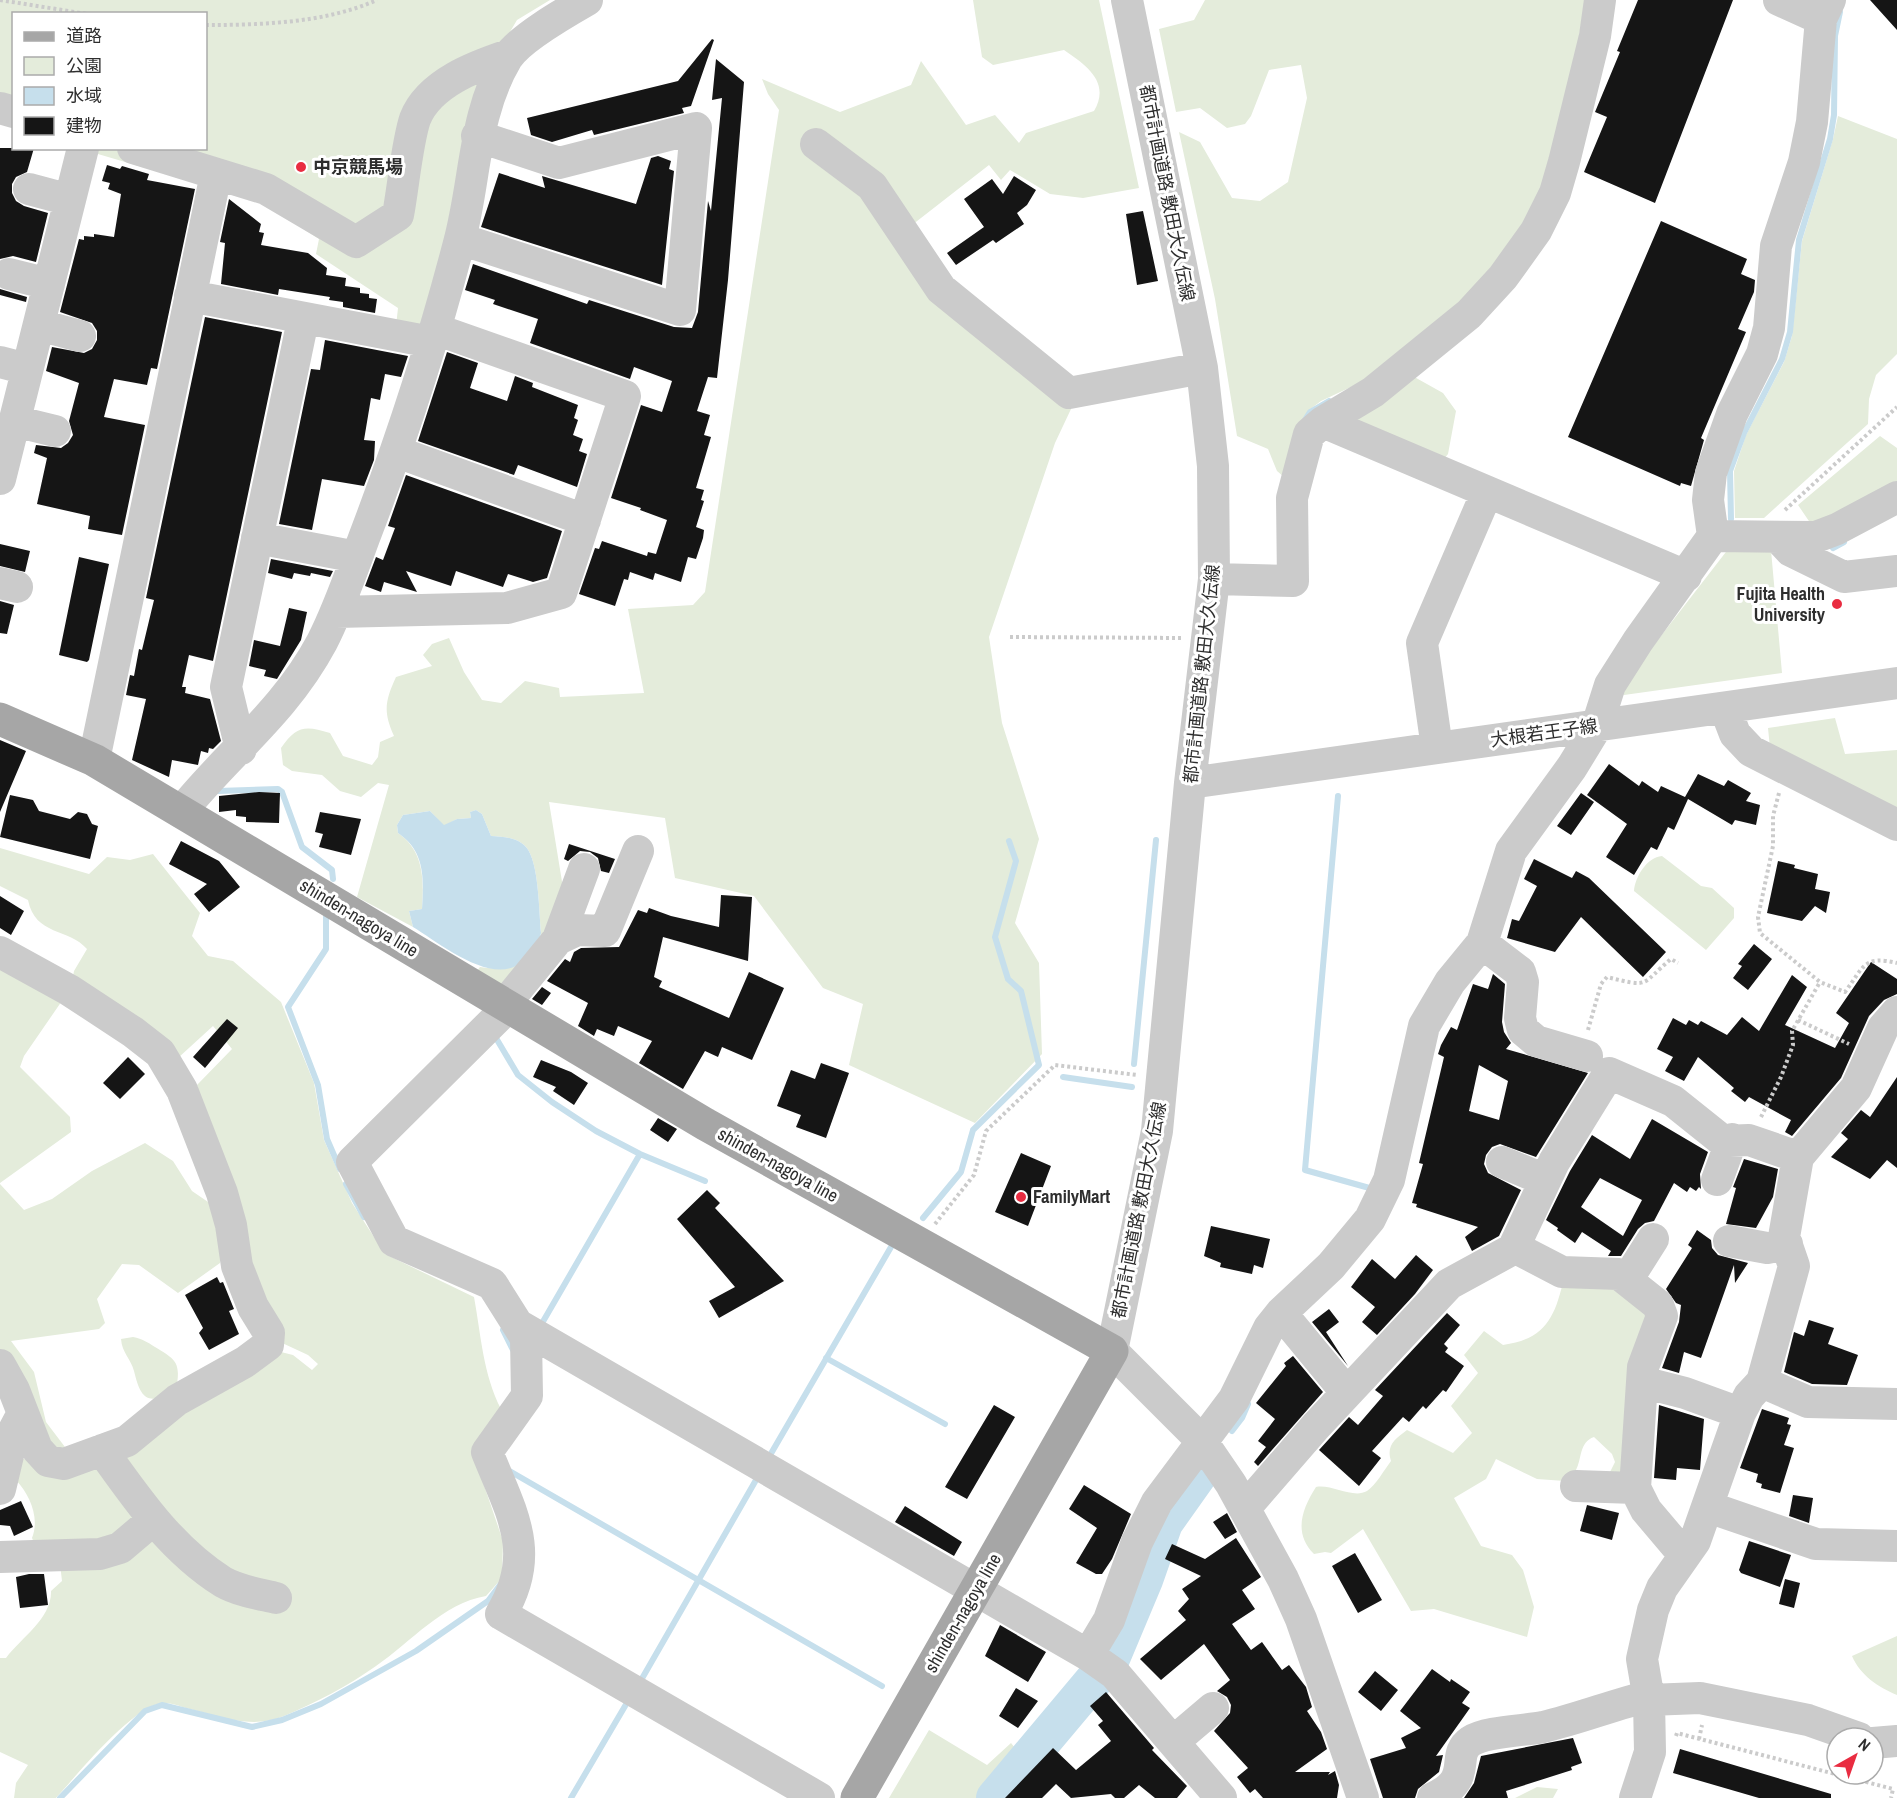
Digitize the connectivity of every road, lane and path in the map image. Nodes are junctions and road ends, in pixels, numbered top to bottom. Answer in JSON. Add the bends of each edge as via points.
{"nodes":[{"id":1,"x":0,"y":0,"type":"edge"},
{"id":2,"x":377,"y":0,"type":"edge"},
{"id":3,"x":587,"y":0,"type":"edge"},
{"id":4,"x":1127,"y":0,"type":"edge"},
{"id":5,"x":1600,"y":0,"type":"edge"},
{"id":6,"x":1779,"y":0,"type":"edge"},
{"id":7,"x":1825,"y":10,"type":"edge"},
{"id":8,"x":75,"y":12,"type":"edge"},
{"id":9,"x":207,"y":25,"type":"edge"},
{"id":10,"x":509,"y":55,"type":"junction"},
{"id":11,"x":477,"y":136,"type":"junction"},
{"id":12,"x":816,"y":144,"type":"dead end"},
{"id":13,"x":82,"y":150,"type":"edge"},
{"id":14,"x":139,"y":150,"type":"edge"},
{"id":15,"x":216,"y":174,"type":"junction"},
{"id":16,"x":29,"y":189,"type":"dead end"},
{"id":17,"x":70,"y":200,"type":"junction"},
{"id":18,"x":460,"y":239,"type":"junction"},
{"id":19,"x":9,"y":274,"type":"dead end"},
{"id":20,"x":49,"y":284,"type":"junction"},
{"id":21,"x":190,"y":296,"type":"junction"},
{"id":22,"x":303,"y":320,"type":"junction"},
{"id":23,"x":39,"y":325,"type":"junction"},
{"id":24,"x":433,"y":335,"type":"junction"},
{"id":25,"x":80,"y":336,"type":"dead end"},
{"id":26,"x":14,"y":366,"type":"edge"},
{"id":27,"x":1202,"y":368,"type":"junction"},
{"id":28,"x":1897,"y":407,"type":"edge"},
{"id":29,"x":1323,"y":422,"type":"junction"},
{"id":30,"x":55,"y":431,"type":"dead end"},
{"id":31,"x":7,"y":439,"type":"edge"},
{"id":32,"x":397,"y":452,"type":"junction"},
{"id":33,"x":0,"y":479,"type":"edge"},
{"id":34,"x":1487,"y":492,"type":"junction"},
{"id":35,"x":1897,"y":497,"type":"edge"},
{"id":36,"x":585,"y":520,"type":"junction"},
{"id":37,"x":1713,"y":536,"type":"junction"},
{"id":38,"x":1767,"y":537,"type":"junction"},
{"id":39,"x":257,"y":538,"type":"junction"},
{"id":40,"x":357,"y":557,"type":"junction"},
{"id":41,"x":1897,"y":571,"type":"edge"},
{"id":42,"x":1686,"y":576,"type":"junction"},
{"id":43,"x":1214,"y":579,"type":"junction"},
{"id":44,"x":336,"y":612,"type":"junction"},
{"id":45,"x":1010,"y":637,"type":"dead end"},
{"id":46,"x":1207,"y":639,"type":"junction"},
{"id":47,"x":1897,"y":683,"type":"edge"},
{"id":48,"x":1725,"y":708,"type":"junction"},
{"id":49,"x":0,"y":719,"type":"edge"},
{"id":50,"x":1597,"y":726,"type":"junction"},
{"id":51,"x":1437,"y":748,"type":"junction"},
{"id":52,"x":241,"y":749,"type":"junction"},
{"id":53,"x":94,"y":760,"type":"junction"},
{"id":54,"x":1786,"y":769,"type":"junction"},
{"id":55,"x":1190,"y":783,"type":"junction"},
{"id":56,"x":181,"y":812,"type":"junction"},
{"id":57,"x":1897,"y":825,"type":"edge"},
{"id":58,"x":638,"y":851,"type":"dead end"},
{"id":59,"x":584,"y":870,"type":"dead end"},
{"id":60,"x":558,"y":939,"type":"junction"},
{"id":61,"x":1482,"y":943,"type":"junction"},
{"id":62,"x":0,"y":952,"type":"edge"},
{"id":63,"x":1678,"y":963,"type":"dead end"},
{"id":64,"x":1897,"y":963,"type":"edge"},
{"id":65,"x":1820,"y":982,"type":"junction"},
{"id":66,"x":506,"y":1005,"type":"junction"},
{"id":67,"x":1897,"y":1012,"type":"edge"},
{"id":68,"x":1798,"y":1020,"type":"junction"},
{"id":69,"x":1584,"y":1055,"type":"joint"},
{"id":70,"x":1871,"y":1055,"type":"junction"},
{"id":71,"x":1162,"y":1077,"type":"junction"},
{"id":72,"x":1741,"y":1139,"type":"junction"},
{"id":73,"x":1798,"y":1157,"type":"junction"},
{"id":74,"x":1502,"y":1162,"type":"dead end"},
{"id":75,"x":1545,"y":1180,"type":"junction"},
{"id":76,"x":1717,"y":1180,"type":"dead end"},
{"id":77,"x":1653,"y":1239,"type":"dead end"},
{"id":78,"x":1729,"y":1241,"type":"dead end"},
{"id":79,"x":920,"y":1244,"type":"junction"},
{"id":80,"x":1786,"y":1244,"type":"junction"},
{"id":81,"x":1514,"y":1247,"type":"junction"},
{"id":82,"x":1627,"y":1280,"type":"junction"},
{"id":83,"x":1281,"y":1313,"type":"junction"},
{"id":84,"x":520,"y":1326,"type":"junction"},
{"id":85,"x":1112,"y":1351,"type":"junction"},
{"id":86,"x":0,"y":1365,"type":"edge"},
{"id":87,"x":1642,"y":1382,"type":"junction"},
{"id":88,"x":1762,"y":1382,"type":"junction"},
{"id":89,"x":1347,"y":1393,"type":"junction"},
{"id":90,"x":1897,"y":1404,"type":"edge"},
{"id":91,"x":23,"y":1413,"type":"junction"},
{"id":92,"x":1740,"y":1413,"type":"junction"},
{"id":93,"x":1201,"y":1440,"type":"junction"},
{"id":94,"x":102,"y":1450,"type":"junction"},
{"id":95,"x":1576,"y":1486,"type":"dead end"},
{"id":96,"x":1635,"y":1488,"type":"junction"},
{"id":97,"x":0,"y":1489,"type":"edge"},
{"id":98,"x":1708,"y":1507,"type":"junction"},
{"id":99,"x":1245,"y":1508,"type":"junction"},
{"id":100,"x":153,"y":1520,"type":"junction"},
{"id":101,"x":1897,"y":1546,"type":"edge"},
{"id":102,"x":1684,"y":1555,"type":"junction"},
{"id":103,"x":0,"y":1557,"type":"edge"},
{"id":104,"x":975,"y":1592,"type":"junction"},
{"id":105,"x":276,"y":1598,"type":"dead end"},
{"id":106,"x":1098,"y":1663,"type":"junction"},
{"id":107,"x":1649,"y":1698,"type":"junction"},
{"id":108,"x":1213,"y":1708,"type":"dead end"},
{"id":109,"x":1825,"y":1726,"type":"edge"},
{"id":110,"x":1173,"y":1742,"type":"junction"},
{"id":111,"x":1675,"y":1744,"type":"dead end"},
{"id":112,"x":819,"y":1798,"type":"edge"},
{"id":113,"x":857,"y":1798,"type":"edge"},
{"id":114,"x":1221,"y":1798,"type":"edge"},
{"id":115,"x":1363,"y":1798,"type":"edge"},
{"id":116,"x":1432,"y":1798,"type":"edge"},
{"id":117,"x":1635,"y":1798,"type":"edge"},
{"id":118,"x":1891,"y":1798,"type":"edge"}],
"edges":[{"from":1,"to":8,"type":"path"},
{"from":2,"to":9,"type":"path","via":[[357,9],[302,19]]},
{"from":3,"to":10,"type":"street","via":[[550,21]]},
{"from":4,"to":27,"type":"street","name":"都市計画道路 敷田大久伝線"},
{"from":5,"to":29,"type":"street","via":[[1564,162],[1555,193],[1536,231],[1503,277],[1469,314],[1373,392]]},
{"from":6,"to":7,"type":"street"},
{"from":7,"to":37,"type":"street","via":[[1804,162],[1776,246],[1769,328],[1762,354],[1732,414],[1711,473],[1708,500]]},
{"from":10,"to":11,"type":"street","via":[[495,81]]},
{"from":10,"to":15,"type":"street","via":[[481,65],[436,90],[416,118],[398,215],[356,242],[266,189]]},
{"from":11,"to":18,"type":"street"},
{"from":11,"to":18,"type":"street","via":[[559,163],[696,128],[680,310]]},
{"from":12,"to":27,"type":"street","via":[[872,186],[941,289],[1069,393]]},
{"from":13,"to":17,"type":"street"},
{"from":14,"to":15,"type":"street"},
{"from":15,"to":21,"type":"street"},
{"from":16,"to":17,"type":"street"},
{"from":17,"to":20,"type":"street"},
{"from":18,"to":24,"type":"street"},
{"from":19,"to":20,"type":"street"},
{"from":20,"to":23,"type":"street"},
{"from":21,"to":22,"type":"street"},
{"from":21,"to":53,"type":"street"},
{"from":22,"to":24,"type":"street"},
{"from":22,"to":39,"type":"street"},
{"from":23,"to":25,"type":"street"},
{"from":23,"to":26,"type":"street"},
{"from":24,"to":32,"type":"street"},
{"from":24,"to":36,"type":"street","via":[[625,396]]},
{"from":26,"to":31,"type":"street"},
{"from":27,"to":43,"type":"street","name":"都市計画道路 敷田大久伝線","via":[[1213,466]]},
{"from":28,"to":38,"type":"path"},
{"from":29,"to":34,"type":"street"},
{"from":29,"to":43,"type":"street","via":[[1309,434],[1292,498],[1293,581]]},
{"from":30,"to":31,"type":"street"},
{"from":31,"to":33,"type":"street"},
{"from":32,"to":36,"type":"street"},
{"from":32,"to":40,"type":"street"},
{"from":34,"to":42,"type":"street"},
{"from":34,"to":51,"type":"street","via":[[1422,643]]},
{"from":35,"to":38,"type":"street","via":[[1816,537]]},
{"from":36,"to":44,"type":"street","via":[[561,593],[507,608]]},
{"from":37,"to":38,"type":"street"},
{"from":37,"to":42,"type":"street"},
{"from":38,"to":41,"type":"street","via":[[1844,577]]},
{"from":39,"to":40,"type":"street"},
{"from":39,"to":52,"type":"street","via":[[226,687]]},
{"from":40,"to":44,"type":"street"},
{"from":42,"to":50,"type":"street","via":[[1610,685]]},
{"from":43,"to":46,"type":"street","name":"都市計画道路 敷田大久伝線"},
{"from":44,"to":52,"type":"street","via":[[294,689]]},
{"from":45,"to":46,"type":"path"},
{"from":46,"to":55,"type":"street","name":"都市計画道路 敷田大久伝線"},
{"from":47,"to":48,"type":"street","name":"大根若王子線"},
{"from":48,"to":50,"type":"street","name":"大根若王子線"},
{"from":48,"to":54,"type":"street","via":[[1741,742]]},
{"from":49,"to":53,"type":"main road","name":"shinden-nagoya line"},
{"from":50,"to":51,"type":"street","name":"大根若王子線"},
{"from":50,"to":61,"type":"street","via":[[1511,851]]},
{"from":51,"to":55,"type":"street","name":"大根若王子線"},
{"from":52,"to":56,"type":"street"},
{"from":53,"to":56,"type":"main road","name":"shinden-nagoya line"},
{"from":54,"to":57,"type":"street"},
{"from":54,"to":65,"type":"path","via":[[1773,816],[1773,846],[1758,917],[1760,933]]},
{"from":55,"to":71,"type":"street","name":"都市計画道路 敷田大久伝線"},
{"from":56,"to":66,"type":"main road","name":"shinden-nagoya line"},
{"from":58,"to":60,"type":"street","via":[[605,931],[578,930]]},
{"from":59,"to":60,"type":"street"},
{"from":60,"to":66,"type":"street"},
{"from":61,"to":69,"type":"street","via":[[1520,972],[1523,1030],[1536,1041]]},
{"from":61,"to":83,"type":"street","via":[[1450,982],[1424,1026],[1389,1180],[1370,1219],[1331,1266]]},
{"from":62,"to":94,"type":"street","via":[[69,990],[159,1053],[182,1090],[222,1192],[244,1286],[269,1333],[268,1345],[245,1362],[177,1400],[128,1441]]},
{"from":63,"to":69,"type":"path","via":[[1671,959],[1641,984],[1607,977],[1601,984]]},
{"from":64,"to":65,"type":"path","via":[[1878,959],[1868,962],[1845,992]]},
{"from":65,"to":68,"type":"path"},
{"from":66,"to":79,"type":"main road","name":"shinden-nagoya line","via":[[705,1124]]},
{"from":66,"to":84,"type":"street","via":[[352,1162],[393,1241],[492,1284]]},
{"from":67,"to":70,"type":"street","via":[[1882,1028]]},
{"from":68,"to":70,"type":"path"},
{"from":68,"to":72,"type":"path","via":[[1781,1077]]},
{"from":70,"to":73,"type":"street","via":[[1856,1088]]},
{"from":71,"to":79,"type":"path","via":[[1055,1065],[986,1131],[974,1175]]},
{"from":71,"to":85,"type":"street","name":"都市計画道路 敷田大久伝線","via":[[1157,1131]]},
{"from":72,"to":73,"type":"street"},
{"from":72,"to":75,"type":"street","via":[[1723,1141],[1673,1101],[1609,1073]]},
{"from":72,"to":76,"type":"street"},
{"from":73,"to":80,"type":"street"},
{"from":74,"to":75,"type":"street"},
{"from":75,"to":81,"type":"street"},
{"from":77,"to":82,"type":"street"},
{"from":78,"to":80,"type":"street","via":[[1767,1248]]},
{"from":79,"to":85,"type":"main road","name":"shinden-nagoya line"},
{"from":80,"to":88,"type":"street","via":[[1794,1266]]},
{"from":81,"to":82,"type":"street","via":[[1562,1272],[1619,1274]]},
{"from":81,"to":89,"type":"street","via":[[1449,1284]]},
{"from":82,"to":87,"type":"street","via":[[1658,1305],[1662,1316],[1643,1367]]},
{"from":83,"to":89,"type":"street"},
{"from":83,"to":93,"type":"street","via":[[1269,1328],[1234,1399]]},
{"from":84,"to":104,"type":"street"},
{"from":84,"to":112,"type":"street","via":[[526,1338],[527,1396],[488,1452],[520,1536],[520,1566],[511,1598],[501,1614]]},
{"from":85,"to":93,"type":"street"},
{"from":85,"to":104,"type":"main road","name":"shinden-nagoya line"},
{"from":86,"to":91,"type":"street"},
{"from":87,"to":92,"type":"street"},
{"from":87,"to":96,"type":"street"},
{"from":88,"to":90,"type":"street","via":[[1808,1402]]},
{"from":88,"to":92,"type":"street"},
{"from":89,"to":99,"type":"street"},
{"from":91,"to":94,"type":"street","via":[[37,1449],[48,1461],[64,1464]]},
{"from":91,"to":97,"type":"street","via":[[14,1430]]},
{"from":92,"to":98,"type":"street"},
{"from":93,"to":99,"type":"street"},
{"from":93,"to":106,"type":"street","via":[[1157,1502],[1137,1542]]},
{"from":94,"to":100,"type":"street"},
{"from":95,"to":96,"type":"street"},
{"from":96,"to":102,"type":"street","via":[[1646,1510]]},
{"from":98,"to":101,"type":"street","via":[[1816,1544]]},
{"from":98,"to":102,"type":"street","via":[[1695,1541]]},
{"from":99,"to":115,"type":"street","via":[[1301,1619]]},
{"from":100,"to":103,"type":"street","via":[[120,1548],[100,1554]]},
{"from":100,"to":105,"type":"street","via":[[224,1582]]},
{"from":102,"to":107,"type":"street","via":[[1653,1610],[1642,1659]]},
{"from":104,"to":106,"type":"street"},
{"from":104,"to":113,"type":"main road","name":"shinden-nagoya line"},
{"from":106,"to":110,"type":"street"},
{"from":107,"to":109,"type":"street","via":[[1700,1698]]},
{"from":107,"to":116,"type":"street","via":[[1544,1726],[1480,1737],[1462,1753],[1453,1786]]},
{"from":107,"to":117,"type":"street","via":[[1650,1752]]},
{"from":108,"to":110,"type":"street"},
{"from":110,"to":114,"type":"street"},
{"from":111,"to":118,"type":"path","via":[[1677,1733],[1893,1789]]}]}
